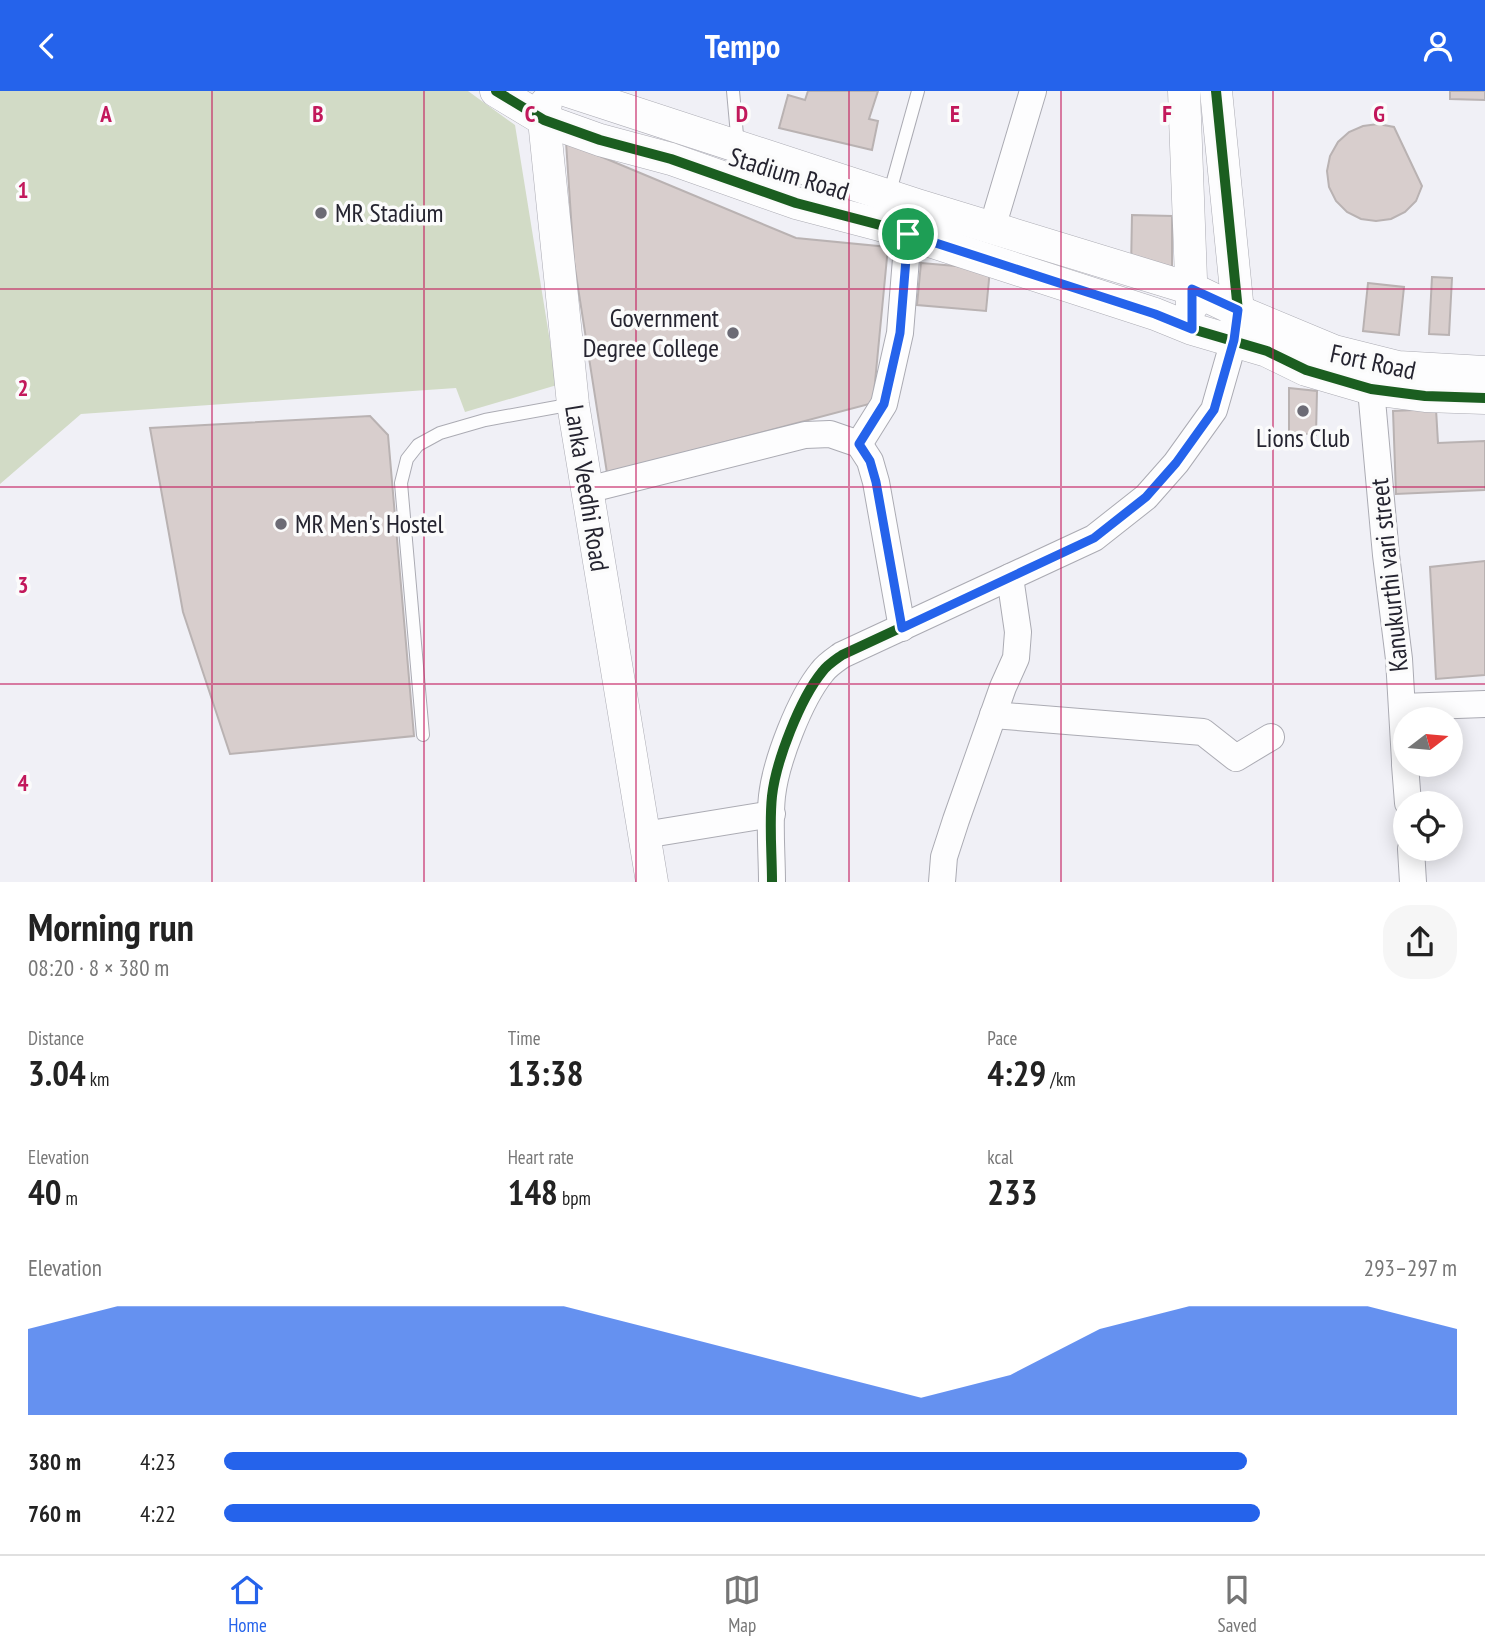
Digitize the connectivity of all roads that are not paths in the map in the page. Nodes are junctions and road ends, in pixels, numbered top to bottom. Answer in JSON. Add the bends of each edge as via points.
{"nodes":[{"id":1,"x":496,"y":91,"type":"edge"},
{"id":2,"x":568,"y":91,"type":"edge"},
{"id":3,"x":733,"y":91,"type":"edge"},
{"id":4,"x":918,"y":91,"type":"edge"},
{"id":5,"x":1033,"y":91,"type":"edge"},
{"id":6,"x":1184,"y":91,"type":"edge"},
{"id":7,"x":1216,"y":91,"type":"edge"},
{"id":8,"x":546,"y":106,"type":"edge"},
{"id":9,"x":738,"y":146,"type":"junction"},
{"id":10,"x":889,"y":195,"type":"junction"},
{"id":11,"x":992,"y":228,"type":"junction"},
{"id":12,"x":908,"y":234,"type":"junction"},
{"id":13,"x":1192,"y":289,"type":"junction"},
{"id":14,"x":1192,"y":329,"type":"junction"},
{"id":15,"x":1243,"y":333,"type":"junction"},
{"id":16,"x":1485,"y":372,"type":"edge"},
{"id":17,"x":1371,"y":389,"type":"junction"},
{"id":18,"x":1485,"y":398,"type":"edge"},
{"id":19,"x":573,"y":404,"type":"junction"},
{"id":20,"x":859,"y":444,"type":"junction"},
{"id":21,"x":587,"y":490,"type":"junction"},
{"id":22,"x":1010,"y":577,"type":"junction"},
{"id":23,"x":902,"y":628,"type":"junction"},
{"id":24,"x":1485,"y":703,"type":"edge"},
{"id":25,"x":1402,"y":707,"type":"joint"},
{"id":26,"x":993,"y":715,"type":"junction"},
{"id":27,"x":424,"y":735,"type":"dead end"},
{"id":28,"x":1271,"y":737,"type":"dead end"},
{"id":29,"x":772,"y":814,"type":"junction"},
{"id":30,"x":644,"y":835,"type":"junction"},
{"id":31,"x":1412,"y":861,"type":"edge"},
{"id":32,"x":652,"y":882,"type":"edge"},
{"id":33,"x":772,"y":882,"type":"edge"},
{"id":34,"x":942,"y":882,"type":"edge"},
{"id":35,"x":1413,"y":882,"type":"edge"}],
"edges":[{"from":1,"to":8,"type":"street","name":"Stadium Road"},
{"from":2,"to":9,"type":"street","name":"Stadium Road"},
{"from":3,"to":9,"type":"lane"},
{"from":4,"to":10,"type":"lane"},
{"from":5,"to":11,"type":"street"},
{"from":6,"to":13,"type":"street"},
{"from":7,"to":15,"type":"street"},
{"from":8,"to":12,"type":"street","name":"Stadium Road","via":[[600,140]]},
{"from":8,"to":19,"type":"street","name":"Lanka Veedhi Road"},
{"from":9,"to":10,"type":"street","name":"Stadium Road"},
{"from":10,"to":11,"type":"street","name":"Stadium Road"},
{"from":11,"to":13,"type":"street","name":"Stadium Road"},
{"from":12,"to":14,"type":"street","name":"Stadium Road"},
{"from":12,"to":20,"type":"street","via":[[900,333],[884,404]]},
{"from":13,"to":14,"type":"street"},
{"from":13,"to":15,"type":"street","name":"Stadium Road"},
{"from":14,"to":15,"type":"street","name":"Stadium Road"},
{"from":15,"to":16,"type":"street","name":"Fort Road","via":[[1398,367]]},
{"from":15,"to":17,"type":"street","name":"Fort Road","via":[[1306,370]]},
{"from":15,"to":22,"type":"street","via":[[1214,410],[1146,497],[1094,538]]},
{"from":17,"to":18,"type":"street","name":"Fort Road"},
{"from":17,"to":25,"type":"street","name":"Kanukurthi vari street"},
{"from":19,"to":21,"type":"street","name":"Lanka Veedhi Road"},
{"from":19,"to":27,"type":"lane","via":[[440,433],[418,445],[407,459],[401,484]]},
{"from":20,"to":21,"type":"street","via":[[830,434],[804,435]]},
{"from":20,"to":23,"type":"street","via":[[876,482]]},
{"from":21,"to":30,"type":"street","name":"Lanka Veedhi Road"},
{"from":22,"to":23,"type":"street"},
{"from":22,"to":26,"type":"street","via":[[1018,632],[1016,658]]},
{"from":23,"to":29,"type":"street","via":[[842,655],[823,670],[807,694],[781,757]]},
{"from":24,"to":25,"type":"street"},
{"from":26,"to":28,"type":"street","via":[[1203,733],[1236,758]]},
{"from":26,"to":34,"type":"street","via":[[944,857]]},
{"from":29,"to":30,"type":"street"},
{"from":29,"to":33,"type":"street"},
{"from":30,"to":32,"type":"street","name":"Lanka Veedhi Road"},
{"from":31,"to":35,"type":"street"}]}
